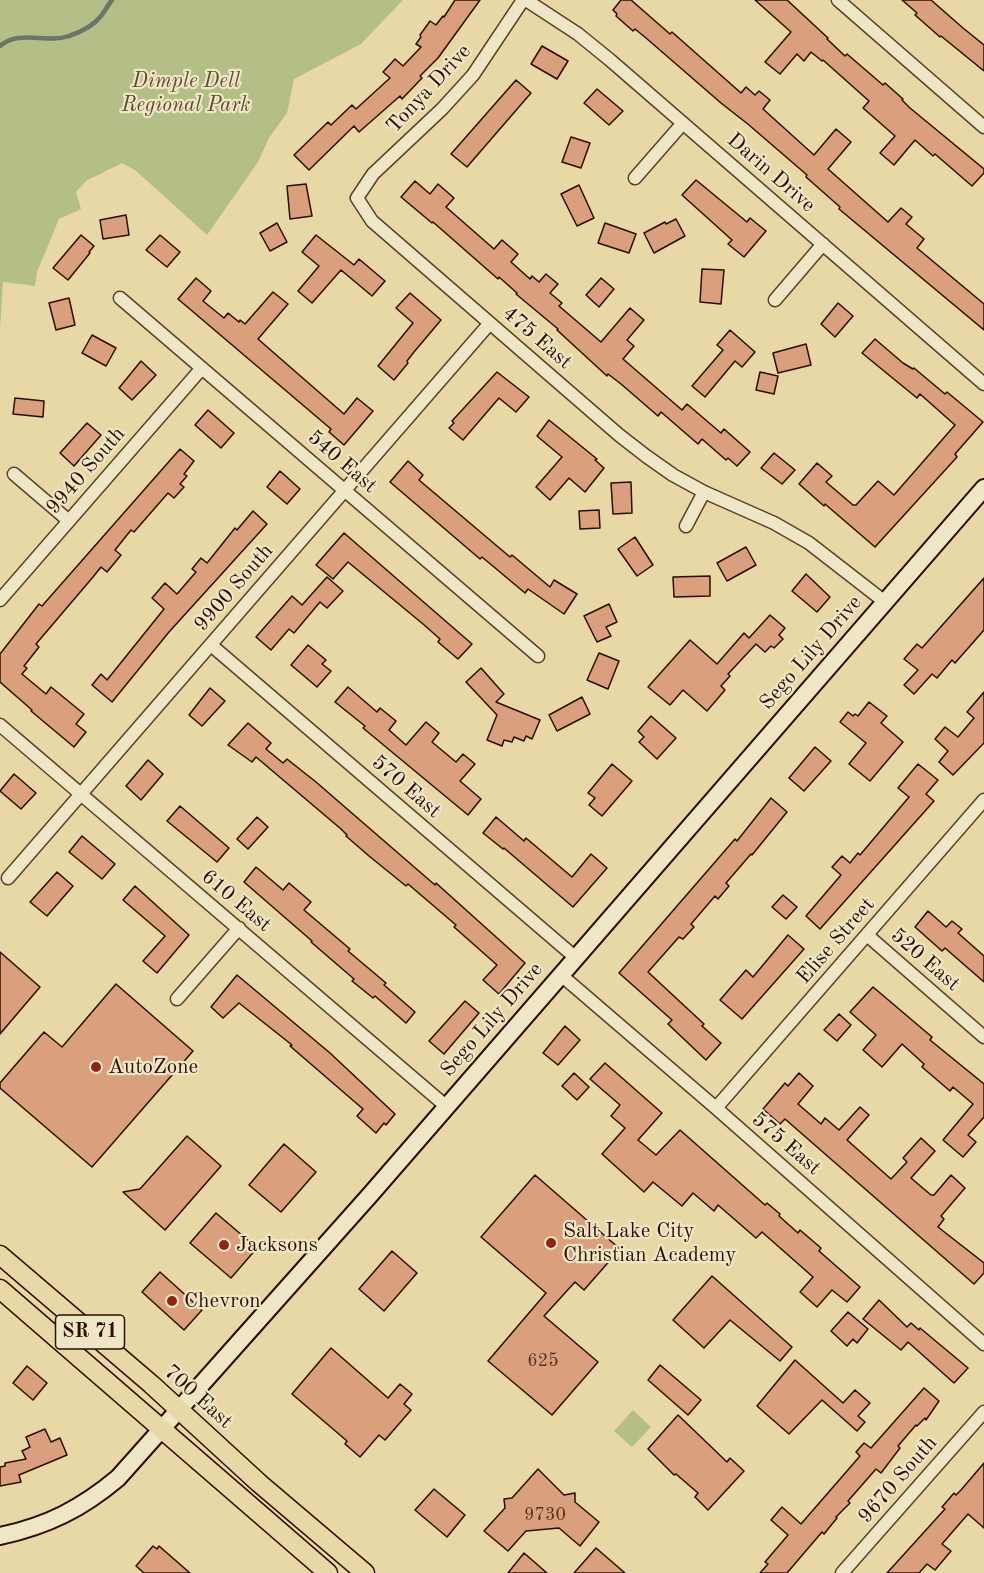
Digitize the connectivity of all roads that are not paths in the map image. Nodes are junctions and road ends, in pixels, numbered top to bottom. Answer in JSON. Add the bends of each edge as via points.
{"nodes":[{"id":1,"x":524,"y":0,"type":"edge"},
{"id":2,"x":838,"y":0,"type":"edge"},
{"id":3,"x":683,"y":123,"type":"junction"},
{"id":4,"x":984,"y":127,"type":"edge"},
{"id":5,"x":635,"y":178,"type":"dead end"},
{"id":6,"x":357,"y":198,"type":"joint"},
{"id":7,"x":823,"y":244,"type":"junction"},
{"id":8,"x":120,"y":298,"type":"dead end"},
{"id":9,"x":775,"y":300,"type":"dead end"},
{"id":10,"x":490,"y":323,"type":"junction"},
{"id":11,"x":202,"y":368,"type":"junction"},
{"id":12,"x":984,"y":384,"type":"edge"},
{"id":13,"x":14,"y":474,"type":"dead end"},
{"id":14,"x":984,"y":488,"type":"edge"},
{"id":15,"x":345,"y":490,"type":"junction"},
{"id":16,"x":704,"y":492,"type":"junction"},
{"id":17,"x":69,"y":521,"type":"junction"},
{"id":18,"x":686,"y":526,"type":"dead end"},
{"id":19,"x":0,"y":600,"type":"edge"},
{"id":20,"x":885,"y":602,"type":"junction"},
{"id":21,"x":211,"y":645,"type":"junction"},
{"id":22,"x":538,"y":656,"type":"dead end"},
{"id":23,"x":0,"y":725,"type":"edge"},
{"id":24,"x":81,"y":794,"type":"junction"},
{"id":25,"x":984,"y":800,"type":"edge"},
{"id":26,"x":8,"y":878,"type":"dead end"},
{"id":27,"x":239,"y":928,"type":"junction"},
{"id":28,"x":867,"y":935,"type":"junction"},
{"id":29,"x":576,"y":958,"type":"junction"},
{"id":30,"x":561,"y":975,"type":"junction"},
{"id":31,"x":177,"y":999,"type":"dead end"},
{"id":32,"x":984,"y":1037,"type":"edge"},
{"id":33,"x":447,"y":1107,"type":"junction"},
{"id":34,"x":716,"y":1108,"type":"junction"},
{"id":35,"x":0,"y":1255,"type":"edge"},
{"id":36,"x":0,"y":1289,"type":"edge"},
{"id":37,"x":984,"y":1344,"type":"edge"},
{"id":38,"x":180,"y":1410,"type":"junction"},
{"id":39,"x":984,"y":1412,"type":"edge"},
{"id":40,"x":161,"y":1430,"type":"junction"},
{"id":41,"x":0,"y":1536,"type":"edge"},
{"id":42,"x":328,"y":1573,"type":"edge"},
{"id":43,"x":365,"y":1573,"type":"edge"},
{"id":44,"x":842,"y":1573,"type":"edge"}],
"edges":[{"from":1,"to":3,"type":"street","name":"Darin Drive","via":[[578,34]]},
{"from":1,"to":6,"type":"street","name":"Tonya Drive","via":[[473,75],[373,174]]},
{"from":2,"to":4,"type":"street"},
{"from":3,"to":5,"type":"street"},
{"from":3,"to":7,"type":"street","name":"Darin Drive"},
{"from":6,"to":10,"type":"street","name":"475 East","via":[[372,221]]},
{"from":7,"to":9,"type":"street"},
{"from":7,"to":12,"type":"street","name":"Darin Drive"},
{"from":8,"to":11,"type":"street","name":"540 East"},
{"from":10,"to":15,"type":"street","name":"9900 South"},
{"from":10,"to":16,"type":"street","name":"475 East","via":[[619,435],[673,475]]},
{"from":11,"to":15,"type":"street","name":"540 East"},
{"from":11,"to":17,"type":"street","name":"9940 South"},
{"from":13,"to":17,"type":"street"},
{"from":14,"to":20,"type":"main road","name":"Sego Lily Drive"},
{"from":15,"to":21,"type":"street","name":"9900 South"},
{"from":15,"to":22,"type":"street","name":"540 East"},
{"from":16,"to":18,"type":"street"},
{"from":16,"to":20,"type":"street","name":"475 East","via":[[809,543]]},
{"from":17,"to":19,"type":"street","name":"9940 South"},
{"from":20,"to":29,"type":"main road","name":"Sego Lily Drive"},
{"from":21,"to":24,"type":"street","name":"9900 South"},
{"from":21,"to":29,"type":"street","name":"570 East"},
{"from":23,"to":24,"type":"street","name":"610 East"},
{"from":24,"to":26,"type":"street","name":"9900 South"},
{"from":24,"to":27,"type":"street","name":"610 East"},
{"from":25,"to":28,"type":"street","name":"Elise Street"},
{"from":27,"to":31,"type":"street"},
{"from":27,"to":33,"type":"street","name":"610 East"},
{"from":28,"to":32,"type":"street","name":"520 East"},
{"from":28,"to":34,"type":"street","name":"Elise Street"},
{"from":29,"to":30,"type":"main road","name":"Sego Lily Drive"},
{"from":30,"to":33,"type":"main road","name":"Sego Lily Drive"},
{"from":30,"to":34,"type":"street","name":"575 East"},
{"from":33,"to":38,"type":"main road","name":"Sego Lily Drive"},
{"from":34,"to":37,"type":"street","name":"575 East"},
{"from":35,"to":38,"type":"main road","name":"700 East","number":"SR 71"},
{"from":36,"to":40,"type":"main road","number":"SR 71"},
{"from":38,"to":40,"type":"main road","name":"Sego Lily Drive"},
{"from":38,"to":43,"type":"main road","name":"700 East","number":"SR 71"},
{"from":39,"to":44,"type":"street","name":"9670 South"},
{"from":40,"to":41,"type":"main road","name":"Sego Lily Drive","via":[[95,1498],[69,1514]]},
{"from":40,"to":42,"type":"main road","number":"SR 71"}]}
